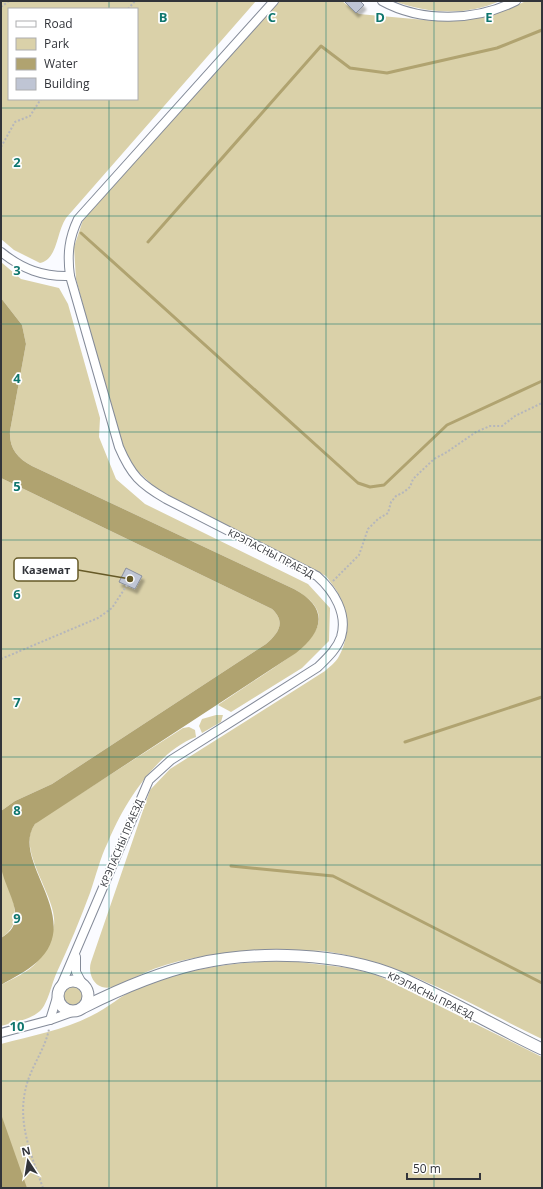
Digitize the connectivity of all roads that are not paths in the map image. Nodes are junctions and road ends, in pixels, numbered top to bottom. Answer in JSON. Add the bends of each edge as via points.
{"nodes":[{"id":1,"x":274,"y":1,"type":"edge"},
{"id":2,"x":382,"y":1,"type":"edge"},
{"id":3,"x":516,"y":1,"type":"edge"},
{"id":4,"x":1,"y":252,"type":"edge"},
{"id":5,"x":70,"y":276,"type":"junction"},
{"id":6,"x":76,"y":949,"type":"junction"},
{"id":7,"x":83,"y":985,"type":"junction"},
{"id":8,"x":59,"y":991,"type":"junction"},
{"id":9,"x":116,"y":992,"type":"junction"},
{"id":10,"x":79,"y":1009,"type":"junction"},
{"id":11,"x":50,"y":1020,"type":"junction"},
{"id":12,"x":1,"y":1033,"type":"edge"},
{"id":13,"x":542,"y":1049,"type":"edge"}],
"edges":[{"from":1,"to":5,"type":"street","name":"КРЭПАСНЫ ПРАЕЗД","via":[[78,218],[68,248]]},
{"from":2,"to":3,"type":"street","via":[[416,14],[445,16],[472,14]]},
{"from":4,"to":5,"type":"street","via":[[13,262],[34,272]]},
{"from":5,"to":6,"type":"street","name":"КРЭПАСНЫ ПРАЕЗД","via":[[119,448],[128,468],[145,487],[317,576],[328,586],[339,604],[342,620],[341,636],[331,654],[318,667],[171,760],[149,780]]},
{"from":6,"to":7,"type":"street","via":[[76,972]]},
{"from":6,"to":8,"type":"street","name":"КРЭПАСНЫ ПРАЕЗД"},
{"from":7,"to":8,"type":"street","via":[[74,981],[64,984]]},
{"from":7,"to":9,"type":"street","via":[[102,992]]},
{"from":7,"to":10,"type":"street","via":[[88,993],[87,1003]]},
{"from":8,"to":10,"type":"street","via":[[58,998],[62,1007],[66,1010]]},
{"from":8,"to":11,"type":"street","name":"КРЭПАСНЫ ПРАЕЗД"},
{"from":9,"to":10,"type":"street","name":"КРЭПАСНЫ ПРАЕЗД"},
{"from":9,"to":13,"type":"street","name":"КРЭПАСНЫ ПРАЕЗД","via":[[167,972],[212,961],[272,956],[322,958],[360,965],[398,977]]},
{"from":10,"to":11,"type":"street","name":"КРЭПАСНЫ ПРАЕЗД"},
{"from":11,"to":12,"type":"street","name":"КРЭПАСНЫ ПРАЕЗД"}]}
